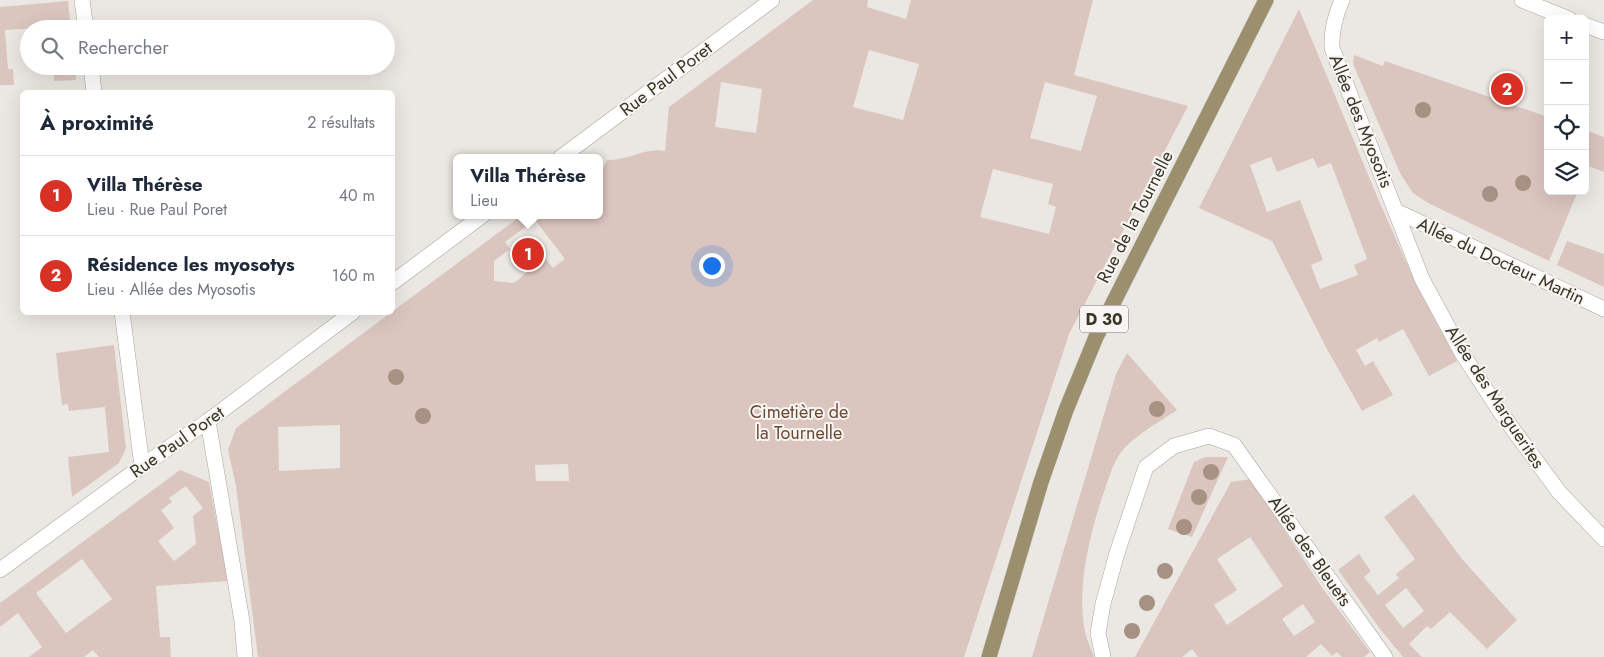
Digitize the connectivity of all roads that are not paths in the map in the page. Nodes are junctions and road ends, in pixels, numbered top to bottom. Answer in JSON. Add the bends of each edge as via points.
{"nodes":[{"id":1,"x":82,"y":0,"type":"edge"},
{"id":2,"x":772,"y":0,"type":"edge"},
{"id":3,"x":1266,"y":0,"type":"edge"},
{"id":4,"x":1342,"y":0,"type":"edge"},
{"id":5,"x":1522,"y":0,"type":"edge"},
{"id":6,"x":1559,"y":15,"type":"edge"},
{"id":7,"x":85,"y":20,"type":"edge"},
{"id":8,"x":1589,"y":26,"type":"edge"},
{"id":9,"x":1604,"y":32,"type":"edge"},
{"id":10,"x":92,"y":75,"type":"edge"},
{"id":11,"x":94,"y":90,"type":"edge"},
{"id":12,"x":565,"y":154,"type":"edge"},
{"id":13,"x":1398,"y":212,"type":"junction"},
{"id":14,"x":478,"y":219,"type":"edge"},
{"id":15,"x":395,"y":281,"type":"edge"},
{"id":16,"x":1604,"y":309,"type":"edge"},
{"id":17,"x":122,"y":315,"type":"edge"},
{"id":18,"x":349,"y":315,"type":"edge"},
{"id":19,"x":208,"y":421,"type":"junction"},
{"id":20,"x":142,"y":466,"type":"junction"},
{"id":21,"x":1604,"y":539,"type":"edge"},
{"id":22,"x":0,"y":570,"type":"edge"},
{"id":23,"x":245,"y":657,"type":"edge"},
{"id":24,"x":989,"y":657,"type":"edge"},
{"id":25,"x":1103,"y":657,"type":"edge"},
{"id":26,"x":1385,"y":657,"type":"edge"}],
"edges":[{"from":1,"to":7,"type":"street"},
{"from":2,"to":12,"type":"street","name":"Rue Paul Poret"},
{"from":3,"to":24,"type":"main road","name":"Rue de la Tournelle","number":"D 30","via":[[1096,337],[1041,482]]},
{"from":4,"to":13,"type":"street","name":"Allée des Myosotis","via":[[1334,20],[1332,48]]},
{"from":5,"to":6,"type":"street"},
{"from":8,"to":9,"type":"street"},
{"from":10,"to":11,"type":"street"},
{"from":13,"to":16,"type":"street","name":"Allée du Docteur Martin"},
{"from":13,"to":21,"type":"street","name":"Allée des Marguerites","via":[[1422,279],[1462,353],[1559,492]]},
{"from":14,"to":15,"type":"street"},
{"from":17,"to":20,"type":"street"},
{"from":18,"to":19,"type":"street","name":"Rue Paul Poret"},
{"from":19,"to":20,"type":"street","name":"Rue Paul Poret"},
{"from":19,"to":23,"type":"street","via":[[242,621]]},
{"from":20,"to":22,"type":"street","name":"Rue Paul Poret"},
{"from":25,"to":26,"type":"street","name":"Allée des Bleuets","via":[[1098,633],[1103,604],[1146,467],[1174,446],[1210,436],[1234,445]]}]}
